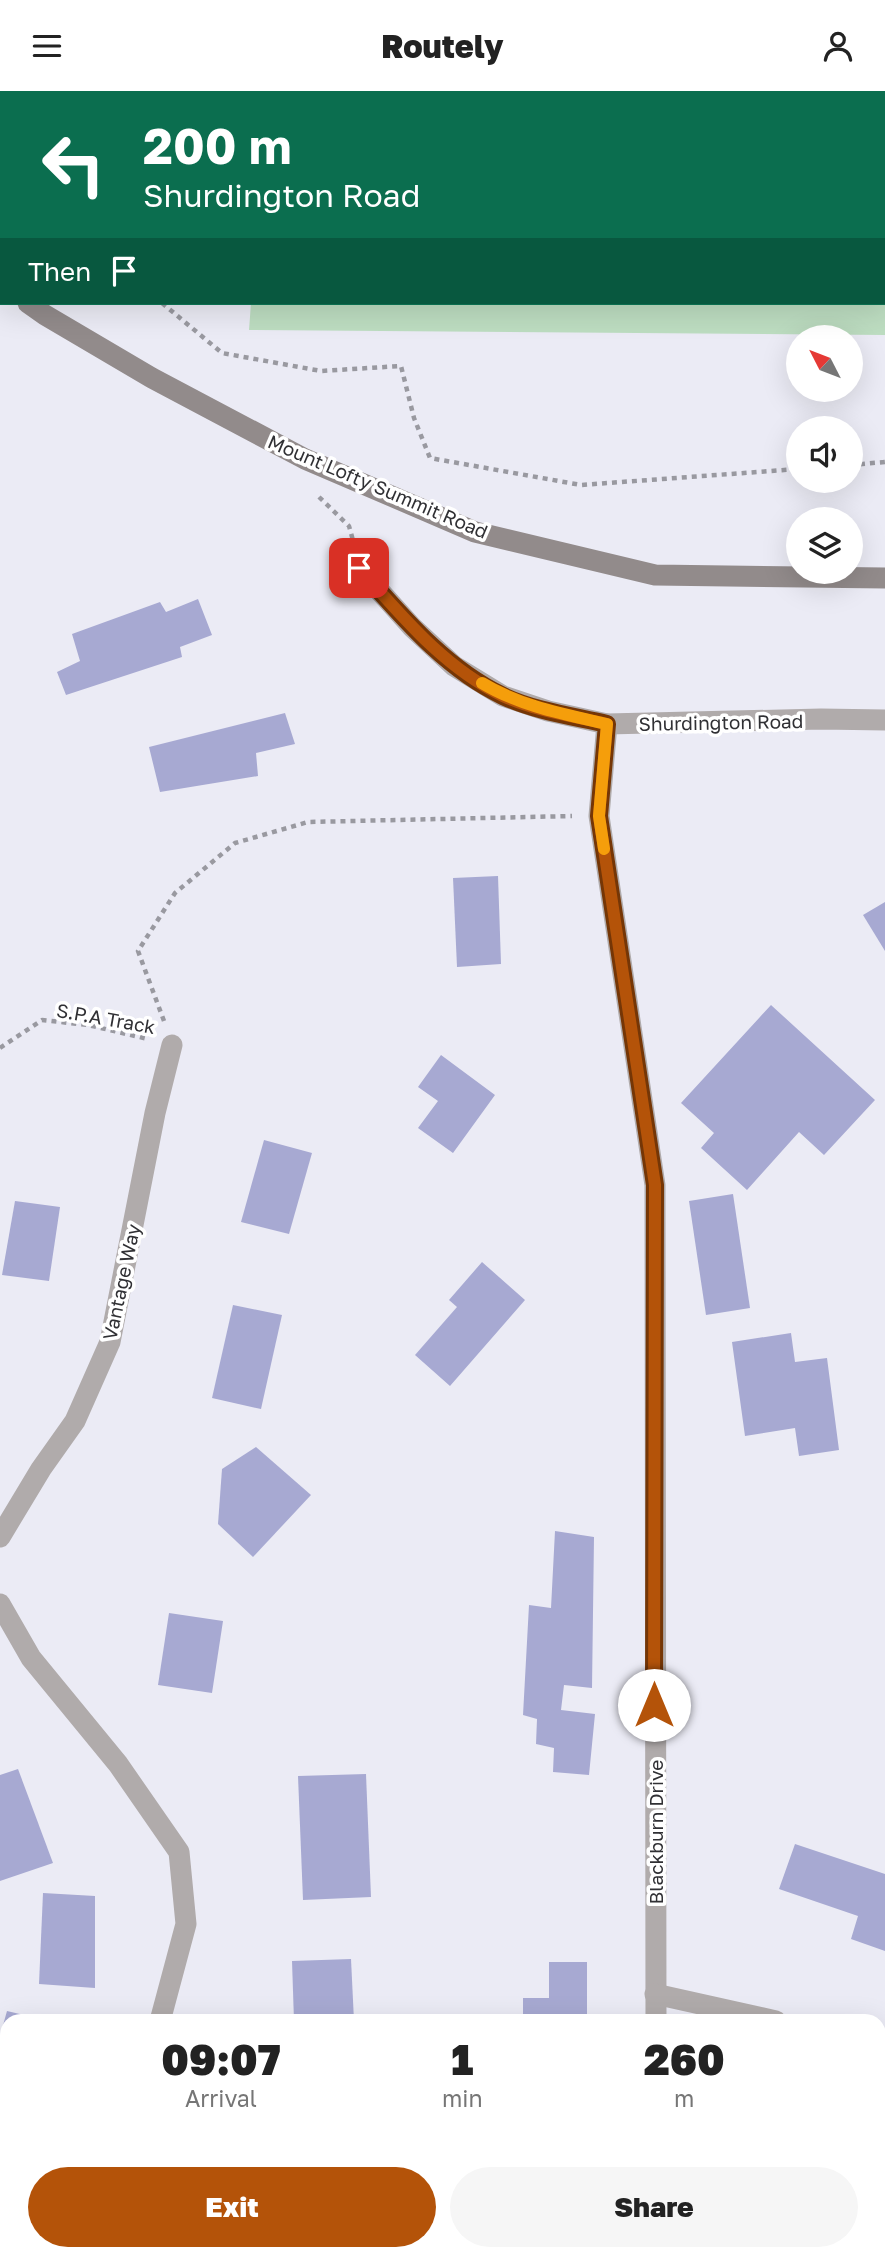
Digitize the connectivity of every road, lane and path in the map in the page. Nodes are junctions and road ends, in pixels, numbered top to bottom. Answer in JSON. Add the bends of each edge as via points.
{"nodes":[{"id":1,"x":31,"y":305,"type":"edge"},
{"id":2,"x":164,"y":305,"type":"edge"},
{"id":3,"x":885,"y":462,"type":"edge"},
{"id":4,"x":863,"y":464,"type":"edge"},
{"id":5,"x":786,"y":470,"type":"edge"},
{"id":6,"x":318,"y":496,"type":"dead end"},
{"id":7,"x":359,"y":568,"type":"joint"},
{"id":8,"x":885,"y":578,"type":"edge"},
{"id":9,"x":885,"y":720,"type":"edge"},
{"id":10,"x":607,"y":724,"type":"junction"},
{"id":11,"x":599,"y":816,"type":"junction"},
{"id":12,"x":172,"y":1045,"type":"junction"},
{"id":13,"x":0,"y":1048,"type":"edge"},
{"id":14,"x":0,"y":1537,"type":"edge"},
{"id":15,"x":0,"y":1604,"type":"edge"},
{"id":16,"x":655,"y":1994,"type":"junction"},
{"id":17,"x":162,"y":2014,"type":"edge"},
{"id":18,"x":656,"y":2014,"type":"edge"},
{"id":19,"x":745,"y":2014,"type":"edge"}],
"edges":[{"from":1,"to":8,"type":"main road","name":"Mount Lofty Summit Road","via":[[152,378],[305,459],[475,531],[655,575]]},
{"from":2,"to":5,"type":"path","via":[[222,353],[321,371],[401,366],[430,458],[581,485]]},
{"from":3,"to":4,"type":"path"},
{"from":6,"to":7,"type":"path","via":[[349,526]]},
{"from":7,"to":10,"type":"street","name":"Shurdington Road","via":[[454,666],[503,696]]},
{"from":9,"to":10,"type":"street","name":"Shurdington Road"},
{"from":10,"to":11,"type":"street","name":"Blackburn Drive"},
{"from":11,"to":12,"type":"path","via":[[308,822],[235,843],[175,893],[138,951]]},
{"from":11,"to":16,"type":"street","name":"Blackburn Drive","via":[[655,1185]]},
{"from":12,"to":13,"type":"path","name":"S.P.A Track","via":[[88,1025],[42,1020]]},
{"from":12,"to":14,"type":"street","name":"Vantage Way","via":[[110,1342],[75,1421]]},
{"from":15,"to":17,"type":"street","via":[[31,1658],[118,1764],[179,1852],[186,1924]]},
{"from":16,"to":18,"type":"street","name":"Blackburn Drive"},
{"from":16,"to":19,"type":"street"}]}
